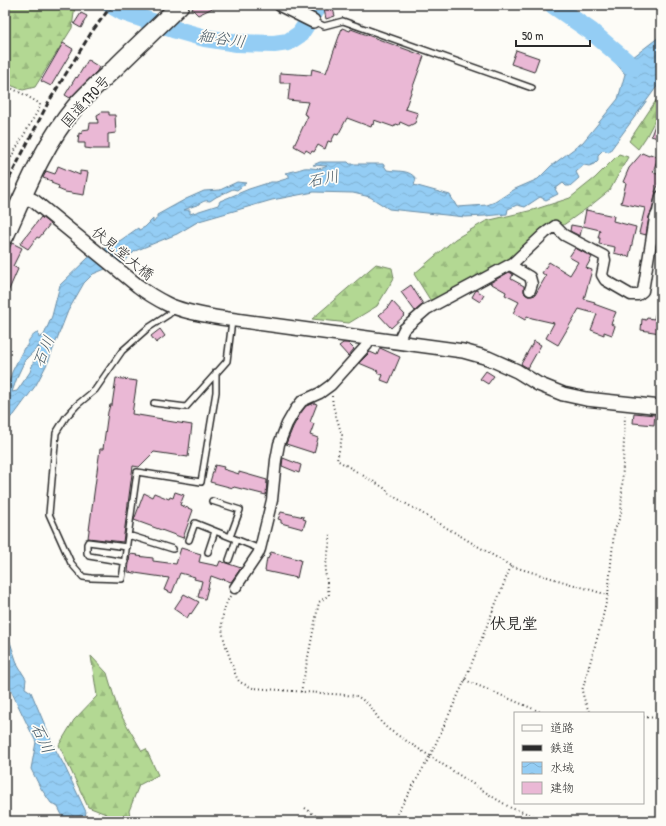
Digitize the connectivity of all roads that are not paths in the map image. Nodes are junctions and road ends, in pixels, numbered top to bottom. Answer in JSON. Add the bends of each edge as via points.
{"nodes":[{"id":1,"x":180,"y":5,"type":"edge"},
{"id":2,"x":281,"y":5,"type":"edge"},
{"id":3,"x":309,"y":18,"type":"joint"},
{"id":4,"x":532,"y":88,"type":"dead end"},
{"id":5,"x":24,"y":196,"type":"junction"},
{"id":6,"x":661,"y":196,"type":"edge"},
{"id":7,"x":5,"y":236,"type":"edge"},
{"id":8,"x":510,"y":265,"type":"junction"},
{"id":9,"x":530,"y":290,"type":"dead end"},
{"id":10,"x":173,"y":306,"type":"junction"},
{"id":11,"x":232,"y":320,"type":"junction"},
{"id":12,"x":368,"y":338,"type":"junction"},
{"id":13,"x":400,"y":342,"type":"junction"},
{"id":14,"x":216,"y":372,"type":"junction"},
{"id":15,"x":154,"y":403,"type":"dead end"},
{"id":16,"x":661,"y":408,"type":"edge"},
{"id":17,"x":212,"y":502,"type":"dead end"},
{"id":18,"x":214,"y":531,"type":"junction"},
{"id":19,"x":128,"y":535,"type":"junction"},
{"id":20,"x":230,"y":537,"type":"junction"},
{"id":21,"x":189,"y":540,"type":"dead end"},
{"id":22,"x":236,"y":540,"type":"junction"},
{"id":23,"x":127,"y":547,"type":"junction"},
{"id":24,"x":173,"y":549,"type":"dead end"},
{"id":25,"x":260,"y":549,"type":"junction"},
{"id":26,"x":208,"y":552,"type":"dead end"},
{"id":27,"x":229,"y":560,"type":"dead end"},
{"id":28,"x":125,"y":562,"type":"junction"},
{"id":29,"x":235,"y":588,"type":"road end"}],
"edges":[{"from":1,"to":5,"type":"highway","name":"国道170号","via":[[75,108],[50,143]]},
{"from":2,"to":3,"type":"street"},
{"from":3,"to":4,"type":"lane","via":[[324,26],[343,21]]},
{"from":5,"to":7,"type":"highway","name":"国道170号"},
{"from":5,"to":10,"type":"street","name":"伏見堂大橋","via":[[34,201],[150,295]]},
{"from":6,"to":8,"type":"street","via":[[643,291],[638,295],[631,295],[605,280],[602,275],[604,256],[564,236],[555,226]]},
{"from":8,"to":9,"type":"street","via":[[530,277]]},
{"from":8,"to":13,"type":"street","via":[[427,310],[404,329]]},
{"from":10,"to":11,"type":"street","name":"伏見堂大橋","via":[[193,313]]},
{"from":10,"to":28,"type":"lane","via":[[168,315],[148,328],[122,351],[95,390],[66,417],[56,433],[49,514],[71,563],[83,577],[122,578]]},
{"from":11,"to":12,"type":"street","name":"伏見堂大橋"},
{"from":11,"to":14,"type":"lane","via":[[227,361]]},
{"from":12,"to":13,"type":"street","name":"伏見堂大橋"},
{"from":12,"to":25,"type":"street","via":[[367,345],[332,384],[302,401],[287,424],[279,444],[272,500]]},
{"from":13,"to":16,"type":"street","name":"伏見堂大橋","via":[[462,351],[488,358],[563,394]]},
{"from":14,"to":15,"type":"lane","via":[[186,407]]},
{"from":14,"to":19,"type":"lane","via":[[216,392],[201,482],[137,472]]},
{"from":17,"to":20,"type":"lane","via":[[240,510]]},
{"from":18,"to":20,"type":"lane"},
{"from":18,"to":21,"type":"lane","via":[[195,523]]},
{"from":18,"to":26,"type":"lane"},
{"from":19,"to":23,"type":"lane"},
{"from":19,"to":24,"type":"lane"},
{"from":20,"to":22,"type":"lane"},
{"from":22,"to":25,"type":"lane"},
{"from":22,"to":27,"type":"lane"},
{"from":23,"to":28,"type":"lane"},
{"from":23,"to":28,"type":"lane","via":[[88,542],[87,544],[89,556]]},
{"from":25,"to":29,"type":"street"}]}
